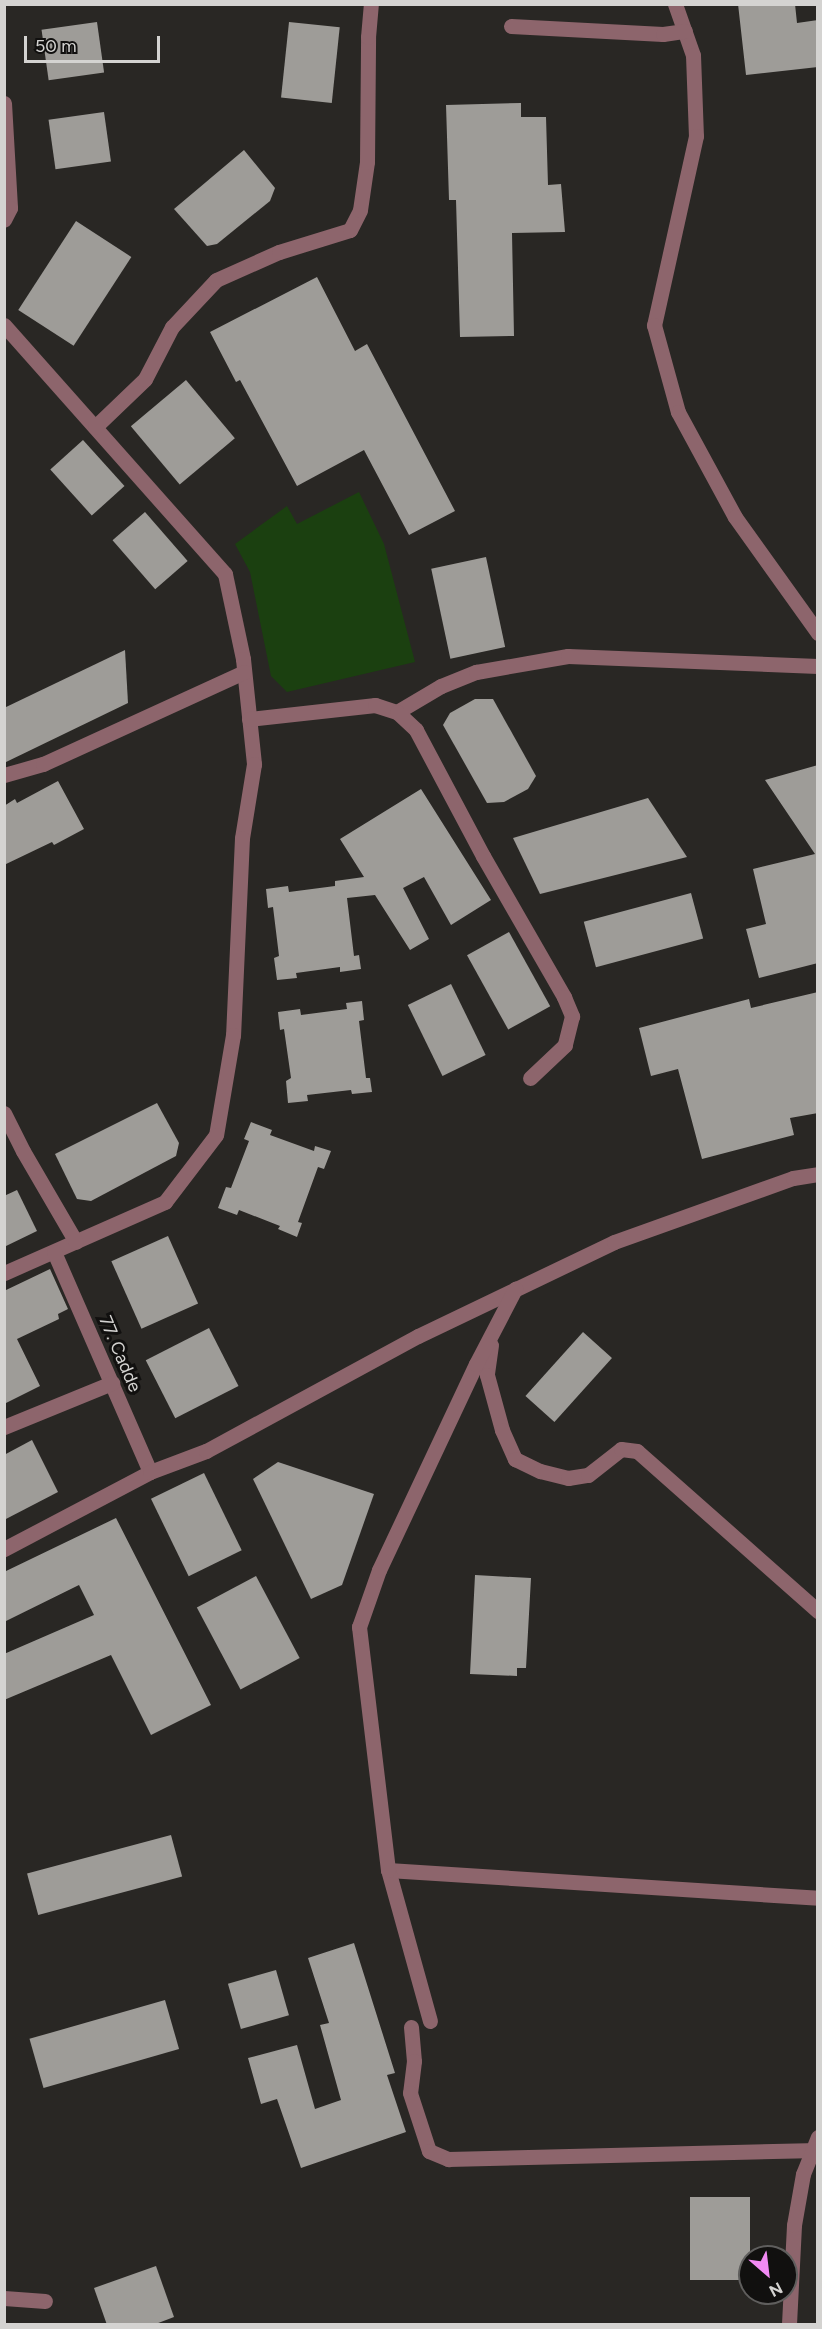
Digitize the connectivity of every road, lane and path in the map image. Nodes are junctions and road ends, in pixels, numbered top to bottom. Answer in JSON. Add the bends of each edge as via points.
{"nodes":[{"id":1,"x":371,"y":4,"type":"edge"},
{"id":2,"x":675,"y":4,"type":"edge"},
{"id":3,"x":511,"y":26,"type":"dead end"},
{"id":4,"x":685,"y":31,"type":"junction"},
{"id":5,"x":4,"y":103,"type":"edge"},
{"id":6,"x":4,"y":220,"type":"edge"},
{"id":7,"x":4,"y":325,"type":"edge"},
{"id":8,"x":95,"y":427,"type":"junction"},
{"id":9,"x":818,"y":633,"type":"edge"},
{"id":10,"x":818,"y":666,"type":"edge"},
{"id":11,"x":244,"y":672,"type":"junction"},
{"id":12,"x":397,"y":712,"type":"junction"},
{"id":13,"x":249,"y":719,"type":"junction"},
{"id":14,"x":4,"y":775,"type":"edge"},
{"id":15,"x":530,"y":1078,"type":"dead end"},
{"id":16,"x":4,"y":1113,"type":"edge"},
{"id":17,"x":818,"y":1174,"type":"edge"},
{"id":18,"x":76,"y":1242,"type":"junction"},
{"id":19,"x":54,"y":1252,"type":"junction"},
{"id":20,"x":4,"y":1273,"type":"edge"},
{"id":21,"x":515,"y":1289,"type":"junction"},
{"id":22,"x":492,"y":1339,"type":"junction"},
{"id":23,"x":112,"y":1383,"type":"junction"},
{"id":24,"x":4,"y":1427,"type":"edge"},
{"id":25,"x":150,"y":1472,"type":"junction"},
{"id":26,"x":4,"y":1549,"type":"edge"},
{"id":27,"x":818,"y":1611,"type":"edge"},
{"id":28,"x":388,"y":1870,"type":"junction"},
{"id":29,"x":818,"y":1898,"type":"edge"},
{"id":30,"x":430,"y":2021,"type":"dead end"},
{"id":31,"x":411,"y":2027,"type":"dead end"},
{"id":32,"x":816,"y":2146,"type":"edge"},
{"id":33,"x":4,"y":2298,"type":"edge"},
{"id":34,"x":45,"y":2301,"type":"dead end"},
{"id":35,"x":789,"y":2325,"type":"edge"}],
"edges":[{"from":1,"to":8,"type":"street","via":[[367,162],[360,210],[350,230],[279,252],[216,280],[172,327],[145,379]]},
{"from":2,"to":4,"type":"street"},
{"from":3,"to":4,"type":"street","via":[[663,34]]},
{"from":4,"to":9,"type":"street","via":[[693,56],[696,136],[654,325],[678,412],[735,517]]},
{"from":5,"to":6,"type":"street","via":[[10,208]]},
{"from":7,"to":8,"type":"street"},
{"from":8,"to":11,"type":"street","via":[[225,574]]},
{"from":10,"to":12,"type":"street","via":[[568,656],[476,672],[441,686]]},
{"from":11,"to":13,"type":"street"},
{"from":11,"to":14,"type":"street","via":[[44,764]]},
{"from":12,"to":13,"type":"street","via":[[375,705]]},
{"from":12,"to":15,"type":"street","via":[[416,730],[572,1016],[565,1044]]},
{"from":13,"to":18,"type":"street","via":[[254,764],[242,838],[233,1035],[216,1135],[165,1202]]},
{"from":16,"to":18,"type":"street"},
{"from":17,"to":21,"type":"street","via":[[793,1178],[614,1242]]},
{"from":18,"to":19,"type":"street"},
{"from":19,"to":20,"type":"street"},
{"from":19,"to":23,"type":"street","name":"77. Cadde"},
{"from":21,"to":22,"type":"street"},
{"from":21,"to":25,"type":"street","via":[[418,1336],[206,1451]]},
{"from":22,"to":27,"type":"street","via":[[487,1375],[515,1460],[568,1478],[588,1475],[621,1449],[637,1451]]},
{"from":22,"to":28,"type":"street","via":[[379,1570],[358,1627]]},
{"from":23,"to":24,"type":"street"},
{"from":23,"to":25,"type":"street","name":"77. Cadde"},
{"from":25,"to":26,"type":"street"},
{"from":28,"to":29,"type":"street"},
{"from":28,"to":30,"type":"street"},
{"from":31,"to":32,"type":"street","via":[[414,2061],[410,2093],[429,2151],[448,2159]]},
{"from":32,"to":35,"type":"street","via":[[803,2174],[794,2225]]},
{"from":33,"to":34,"type":"street"}]}
